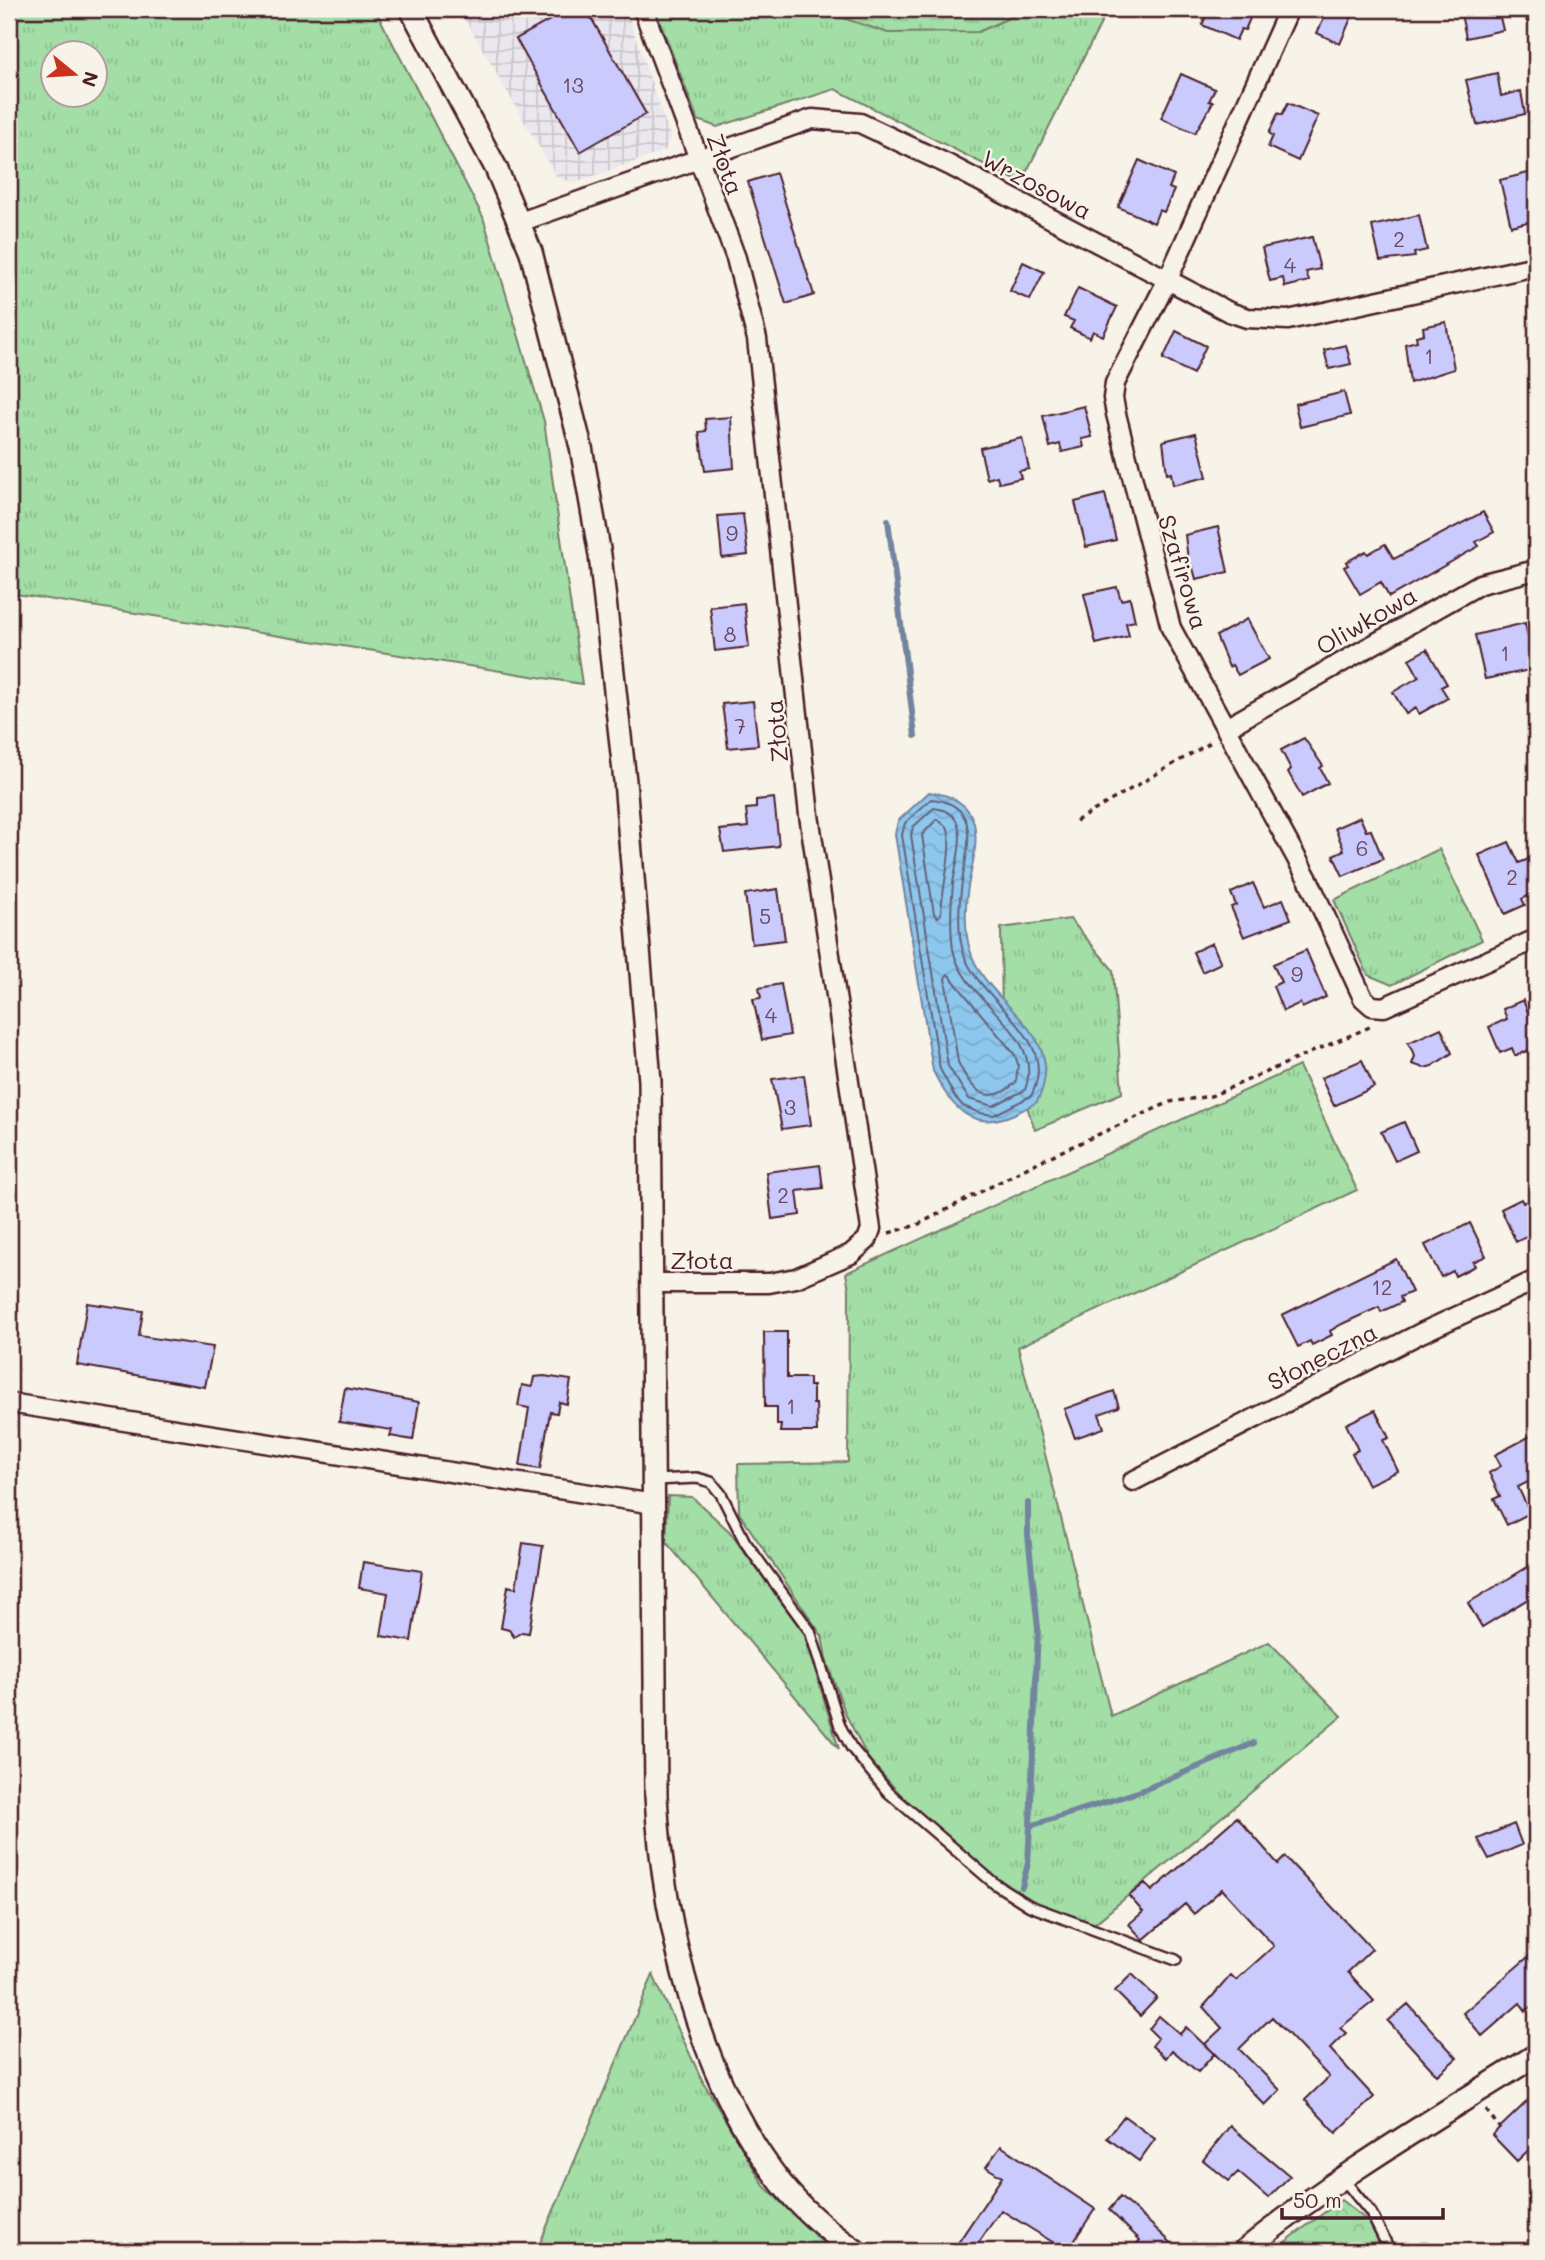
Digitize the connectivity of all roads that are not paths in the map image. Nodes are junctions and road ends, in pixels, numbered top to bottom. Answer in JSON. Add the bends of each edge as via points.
{"nodes":[{"id":1,"x":411,"y":9,"type":"edge"},
{"id":2,"x":643,"y":9,"type":"edge"},
{"id":3,"x":1289,"y":9,"type":"edge"},
{"id":4,"x":1535,"y":9,"type":"edge"},
{"id":5,"x":1536,"y":16,"type":"edge"},
{"id":6,"x":697,"y":158,"type":"junction"},
{"id":7,"x":520,"y":222,"type":"junction"},
{"id":8,"x":1536,"y":266,"type":"edge"},
{"id":9,"x":1167,"y":281,"type":"junction"},
{"id":10,"x":1536,"y":570,"type":"edge"},
{"id":11,"x":1222,"y":733,"type":"junction"},
{"id":12,"x":1536,"y":939,"type":"edge"},
{"id":13,"x":1536,"y":1280,"type":"edge"},
{"id":14,"x":653,"y":1283,"type":"junction"},
{"id":15,"x":9,"y":1403,"type":"edge"},
{"id":16,"x":655,"y":1480,"type":"junction"},
{"id":17,"x":1133,"y":1481,"type":"dead end"},
{"id":18,"x":654,"y":1504,"type":"junction"},
{"id":19,"x":1176,"y":1960,"type":"dead end"},
{"id":20,"x":1536,"y":2056,"type":"edge"},
{"id":21,"x":1344,"y":2180,"type":"junction"},
{"id":22,"x":856,"y":2251,"type":"edge"},
{"id":23,"x":1244,"y":2251,"type":"edge"},
{"id":24,"x":1390,"y":2251,"type":"edge"}],
"edges":[{"from":1,"to":7,"type":"street"},
{"from":2,"to":6,"type":"street","name":"Złota"},
{"from":3,"to":9,"type":"street","name":"Szafirowa"},
{"from":4,"to":5,"type":"street"},
{"from":6,"to":7,"type":"street","name":"Wrzosowa"},
{"from":6,"to":9,"type":"street","name":"Wrzosowa","via":[[812,119],[860,123],[949,164]]},
{"from":6,"to":14,"type":"street","name":"Złota","via":[[736,258],[759,352],[809,815],[870,1218],[867,1240],[851,1254],[796,1278],[769,1283]]},
{"from":7,"to":14,"type":"street","via":[[548,310],[581,447],[608,613],[650,1081]]},
{"from":8,"to":9,"type":"street","name":"Wrzosowa","via":[[1276,321],[1229,312]]},
{"from":9,"to":11,"type":"street","name":"Szafirowa","via":[[1122,368],[1113,398],[1171,628]]},
{"from":10,"to":11,"type":"street","name":"Oliwkowa","via":[[1480,584]]},
{"from":11,"to":12,"type":"street","name":"Szafirowa","via":[[1309,881],[1363,998],[1372,1006],[1384,1007]]},
{"from":13,"to":17,"type":"street","name":"Słoneczna"},
{"from":14,"to":16,"type":"street"},
{"from":15,"to":18,"type":"street"},
{"from":16,"to":18,"type":"street"},
{"from":16,"to":19,"type":"lane","via":[[697,1478],[711,1482],[721,1494],[746,1542],[810,1631],[840,1726],[888,1792],[995,1884],[1030,1906]]},
{"from":18,"to":22,"type":"street","via":[[656,1796],[665,1903],[677,1956],[724,2085],[757,2149],[803,2208]]},
{"from":20,"to":21,"type":"street"},
{"from":21,"to":23,"type":"street"},
{"from":21,"to":24,"type":"lane","via":[[1371,2213]]}]}
